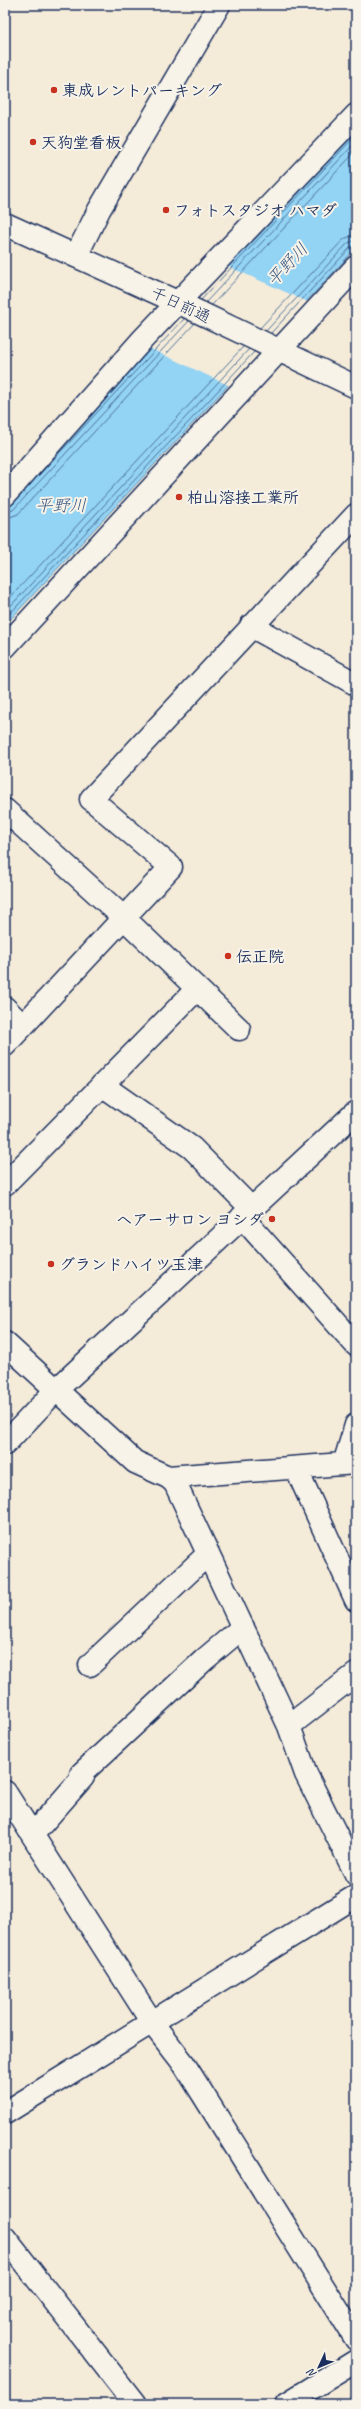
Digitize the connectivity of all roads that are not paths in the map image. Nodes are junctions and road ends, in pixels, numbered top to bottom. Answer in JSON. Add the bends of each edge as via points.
{"nodes":[{"id":1,"x":219,"y":5,"type":"edge"},
{"id":2,"x":356,"y":115,"type":"edge"},
{"id":3,"x":5,"y":224,"type":"edge"},
{"id":4,"x":76,"y":256,"type":"junction"},
{"id":5,"x":356,"y":267,"type":"edge"},
{"id":6,"x":184,"y":305,"type":"junction"},
{"id":7,"x":275,"y":348,"type":"junction"},
{"id":8,"x":356,"y":387,"type":"edge"},
{"id":9,"x":5,"y":495,"type":"edge"},
{"id":10,"x":356,"y":515,"type":"edge"},
{"id":11,"x":251,"y":626,"type":"junction"},
{"id":12,"x":5,"y":647,"type":"edge"},
{"id":13,"x":356,"y":684,"type":"edge"},
{"id":14,"x":5,"y":810,"type":"edge"},
{"id":15,"x":124,"y":918,"type":"junction"},
{"id":16,"x":197,"y":989,"type":"junction"},
{"id":17,"x":5,"y":1008,"type":"edge"},
{"id":18,"x":23,"y":1026,"type":"junction"},
{"id":19,"x":239,"y":1029,"type":"dead end"},
{"id":20,"x":5,"y":1045,"type":"edge"},
{"id":21,"x":102,"y":1085,"type":"junction"},
{"id":22,"x":356,"y":1112,"type":"edge"},
{"id":23,"x":5,"y":1184,"type":"edge"},
{"id":24,"x":246,"y":1212,"type":"junction"},
{"id":25,"x":5,"y":1343,"type":"edge"},
{"id":26,"x":356,"y":1345,"type":"edge"},
{"id":27,"x":55,"y":1391,"type":"junction"},
{"id":28,"x":356,"y":1425,"type":"edge"},
{"id":29,"x":5,"y":1444,"type":"edge"},
{"id":30,"x":350,"y":1464,"type":"edge"},
{"id":31,"x":296,"y":1468,"type":"junction"},
{"id":32,"x":168,"y":1477,"type":"junction"},
{"id":33,"x":208,"y":1554,"type":"junction"},
{"id":34,"x":356,"y":1600,"type":"edge"},
{"id":35,"x":243,"y":1627,"type":"junction"},
{"id":36,"x":90,"y":1665,"type":"dead end"},
{"id":37,"x":356,"y":1674,"type":"edge"},
{"id":38,"x":290,"y":1726,"type":"junction"},
{"id":39,"x":5,"y":1792,"type":"edge"},
{"id":40,"x":33,"y":1834,"type":"junction"},
{"id":41,"x":356,"y":1874,"type":"edge"},
{"id":42,"x":356,"y":1896,"type":"edge"},
{"id":43,"x":153,"y":2024,"type":"junction"},
{"id":44,"x":5,"y":2113,"type":"edge"},
{"id":45,"x":5,"y":2238,"type":"edge"},
{"id":46,"x":356,"y":2339,"type":"edge"},
{"id":47,"x":356,"y":2361,"type":"edge"},
{"id":48,"x":135,"y":2404,"type":"edge"},
{"id":49,"x":286,"y":2404,"type":"edge"}],
"edges":[{"from":1,"to":4,"type":"street","via":[[99,210]]},
{"from":2,"to":6,"type":"street"},
{"from":3,"to":4,"type":"street","name":"千日前通"},
{"from":4,"to":6,"type":"street","name":"千日前通"},
{"from":5,"to":7,"type":"street","via":[[316,307],[312,315]]},
{"from":6,"to":7,"type":"street","name":"千日前通"},
{"from":6,"to":9,"type":"street","via":[[143,339]]},
{"from":7,"to":8,"type":"street","name":"千日前通"},
{"from":7,"to":12,"type":"street"},
{"from":10,"to":11,"type":"street"},
{"from":11,"to":13,"type":"street"},
{"from":11,"to":15,"type":"street","via":[[90,799],[171,867]]},
{"from":14,"to":15,"type":"street"},
{"from":15,"to":16,"type":"street"},
{"from":15,"to":18,"type":"street"},
{"from":16,"to":19,"type":"street"},
{"from":16,"to":21,"type":"street"},
{"from":17,"to":18,"type":"street"},
{"from":18,"to":20,"type":"street"},
{"from":21,"to":23,"type":"street"},
{"from":21,"to":24,"type":"street","via":[[192,1148]]},
{"from":22,"to":24,"type":"street"},
{"from":24,"to":26,"type":"street"},
{"from":24,"to":27,"type":"street"},
{"from":25,"to":27,"type":"street"},
{"from":27,"to":29,"type":"street"},
{"from":27,"to":32,"type":"street","via":[[135,1462]]},
{"from":28,"to":30,"type":"street"},
{"from":30,"to":31,"type":"street"},
{"from":31,"to":32,"type":"street"},
{"from":31,"to":34,"type":"street"},
{"from":32,"to":33,"type":"street","via":[[175,1483]]},
{"from":33,"to":35,"type":"street"},
{"from":33,"to":36,"type":"street"},
{"from":35,"to":38,"type":"street"},
{"from":35,"to":40,"type":"street","via":[[81,1774],[83,1777]]},
{"from":37,"to":38,"type":"street"},
{"from":38,"to":41,"type":"street","via":[[306,1774]]},
{"from":39,"to":40,"type":"street"},
{"from":40,"to":43,"type":"street"},
{"from":42,"to":43,"type":"street"},
{"from":43,"to":44,"type":"street"},
{"from":43,"to":46,"type":"street","via":[[184,2064]]},
{"from":45,"to":48,"type":"street"},
{"from":47,"to":49,"type":"street"}]}
